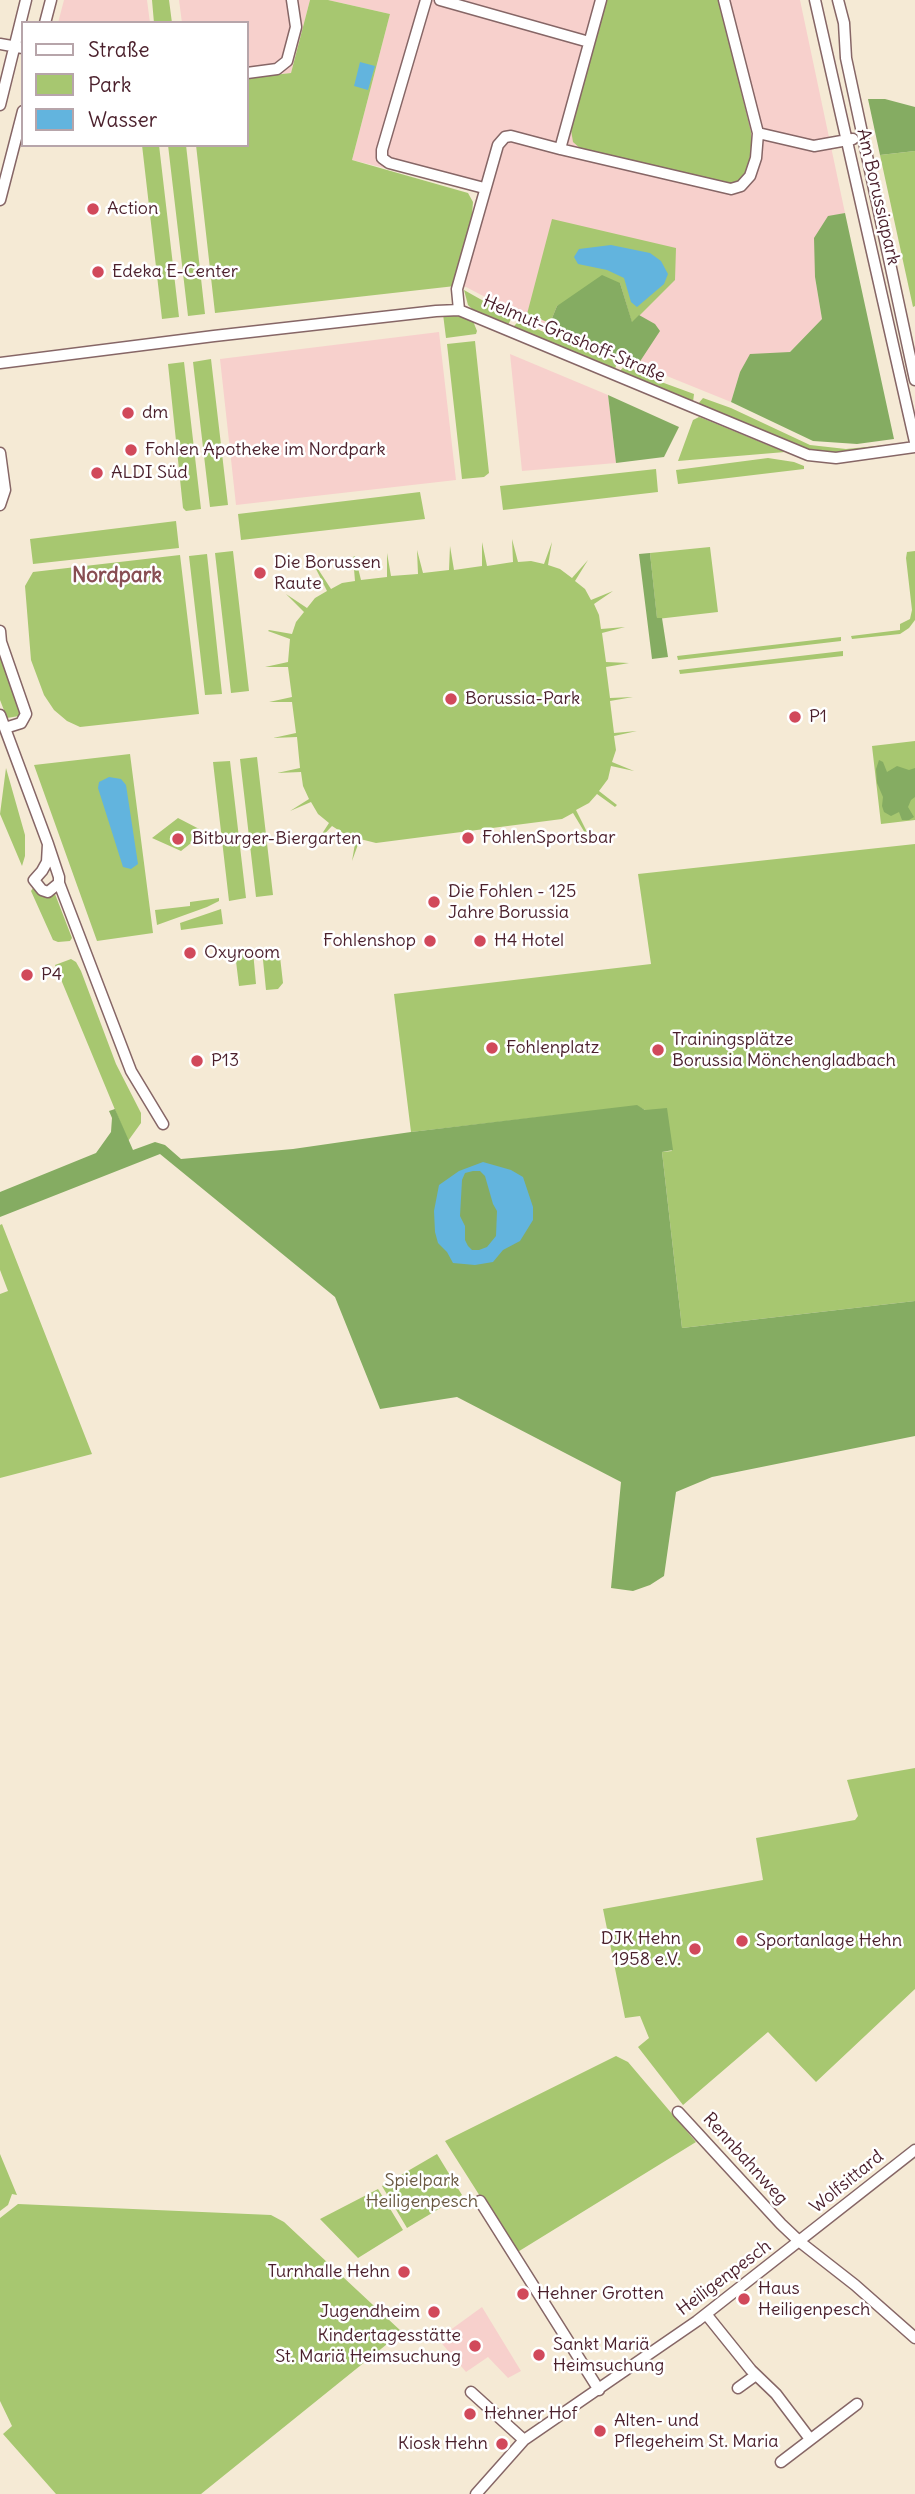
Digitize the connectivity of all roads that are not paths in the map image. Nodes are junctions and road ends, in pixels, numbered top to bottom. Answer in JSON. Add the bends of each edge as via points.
{"nodes":[{"id":1,"x":26,"y":0,"type":"edge"},
{"id":2,"x":51,"y":0,"type":"edge"},
{"id":3,"x":292,"y":0,"type":"edge"},
{"id":4,"x":426,"y":0,"type":"edge"},
{"id":5,"x":440,"y":0,"type":"edge"},
{"id":6,"x":601,"y":0,"type":"edge"},
{"id":7,"x":724,"y":0,"type":"edge"},
{"id":8,"x":815,"y":0,"type":"edge"},
{"id":9,"x":838,"y":0,"type":"edge"},
{"id":10,"x":23,"y":21,"type":"edge"},
{"id":11,"x":46,"y":21,"type":"edge"},
{"id":12,"x":589,"y":42,"type":"junction"},
{"id":13,"x":0,"y":44,"type":"edge"},
{"id":14,"x":20,"y":49,"type":"edge"},
{"id":15,"x":248,"y":73,"type":"edge"},
{"id":16,"x":0,"y":105,"type":"edge"},
{"id":17,"x":21,"y":119,"type":"edge"},
{"id":18,"x":758,"y":133,"type":"junction"},
{"id":19,"x":862,"y":137,"type":"junction"},
{"id":20,"x":848,"y":141,"type":"junction"},
{"id":21,"x":560,"y":149,"type":"junction"},
{"id":22,"x":484,"y":188,"type":"junction"},
{"id":23,"x":0,"y":200,"type":"edge"},
{"id":24,"x":459,"y":310,"type":"junction"},
{"id":25,"x":0,"y":363,"type":"edge"},
{"id":26,"x":915,"y":380,"type":"edge"},
{"id":27,"x":915,"y":445,"type":"edge"},
{"id":28,"x":0,"y":453,"type":"edge"},
{"id":29,"x":0,"y":505,"type":"edge"},
{"id":30,"x":0,"y":631,"type":"edge"},
{"id":31,"x":0,"y":715,"type":"edge"},
{"id":32,"x":5,"y":728,"type":"junction"},
{"id":33,"x":48,"y":844,"type":"junction"},
{"id":34,"x":59,"y":883,"type":"junction"},
{"id":35,"x":163,"y":1124,"type":"dead end"},
{"id":36,"x":678,"y":2112,"type":"dead end"},
{"id":37,"x":915,"y":2150,"type":"edge"},
{"id":38,"x":480,"y":2201,"type":"dead end"},
{"id":39,"x":800,"y":2242,"type":"junction"},
{"id":40,"x":706,"y":2314,"type":"junction"},
{"id":41,"x":915,"y":2338,"type":"edge"},
{"id":42,"x":757,"y":2375,"type":"junction"},
{"id":43,"x":738,"y":2388,"type":"dead end"},
{"id":44,"x":599,"y":2390,"type":"junction"},
{"id":45,"x":471,"y":2392,"type":"dead end"},
{"id":46,"x":857,"y":2404,"type":"dead end"},
{"id":47,"x":810,"y":2439,"type":"junction"},
{"id":48,"x":524,"y":2440,"type":"junction"},
{"id":49,"x":781,"y":2462,"type":"dead end"},
{"id":50,"x":476,"y":2494,"type":"edge"}],
"edges":[{"from":1,"to":10,"type":"street"},
{"from":2,"to":11,"type":"street"},
{"from":3,"to":15,"type":"street","via":[[296,27],[287,61],[277,69]]},
{"from":4,"to":22,"type":"street","via":[[382,158]]},
{"from":5,"to":12,"type":"street"},
{"from":6,"to":12,"type":"street"},
{"from":7,"to":18,"type":"street"},
{"from":8,"to":20,"type":"street","name":"Am Borussiapark"},
{"from":9,"to":19,"type":"street","name":"Am Borussiapark"},
{"from":12,"to":21,"type":"street"},
{"from":13,"to":14,"type":"street"},
{"from":14,"to":16,"type":"street"},
{"from":17,"to":23,"type":"street"},
{"from":18,"to":20,"type":"street","via":[[814,146]]},
{"from":18,"to":21,"type":"street","via":[[750,176],[732,189]]},
{"from":19,"to":20,"type":"street"},
{"from":19,"to":26,"type":"street","name":"Am Borussiapark"},
{"from":20,"to":27,"type":"street","name":"Am Borussiapark"},
{"from":21,"to":22,"type":"street","via":[[505,137]]},
{"from":22,"to":24,"type":"street","via":[[457,289]]},
{"from":24,"to":25,"type":"street","name":"Helmut-Grashoff-Straße"},
{"from":24,"to":27,"type":"street","name":"Helmut-Grashoff-Straße","via":[[808,455],[836,458]]},
{"from":28,"to":29,"type":"street","via":[[5,490]]},
{"from":30,"to":32,"type":"street","via":[[26,714],[21,723]]},
{"from":31,"to":32,"type":"street"},
{"from":32,"to":33,"type":"street"},
{"from":33,"to":34,"type":"street"},
{"from":33,"to":34,"type":"street","via":[[47,862],[34,880],[48,892]]},
{"from":34,"to":35,"type":"street","via":[[131,1071]]},
{"from":36,"to":39,"type":"street","name":"Rennbahnweg"},
{"from":37,"to":39,"type":"street","name":"Wolfsittard"},
{"from":38,"to":44,"type":"street"},
{"from":39,"to":40,"type":"street","name":"Heiligenpesch"},
{"from":39,"to":41,"type":"street","name":"Rennbahnweg"},
{"from":40,"to":42,"type":"street"},
{"from":40,"to":44,"type":"street","name":"Heiligenpesch"},
{"from":42,"to":43,"type":"street"},
{"from":42,"to":47,"type":"street"},
{"from":44,"to":48,"type":"street","name":"Heiligenpesch"},
{"from":45,"to":48,"type":"street"},
{"from":46,"to":47,"type":"street"},
{"from":47,"to":49,"type":"street"},
{"from":48,"to":50,"type":"street","name":"Heiligenpesch"}]}
